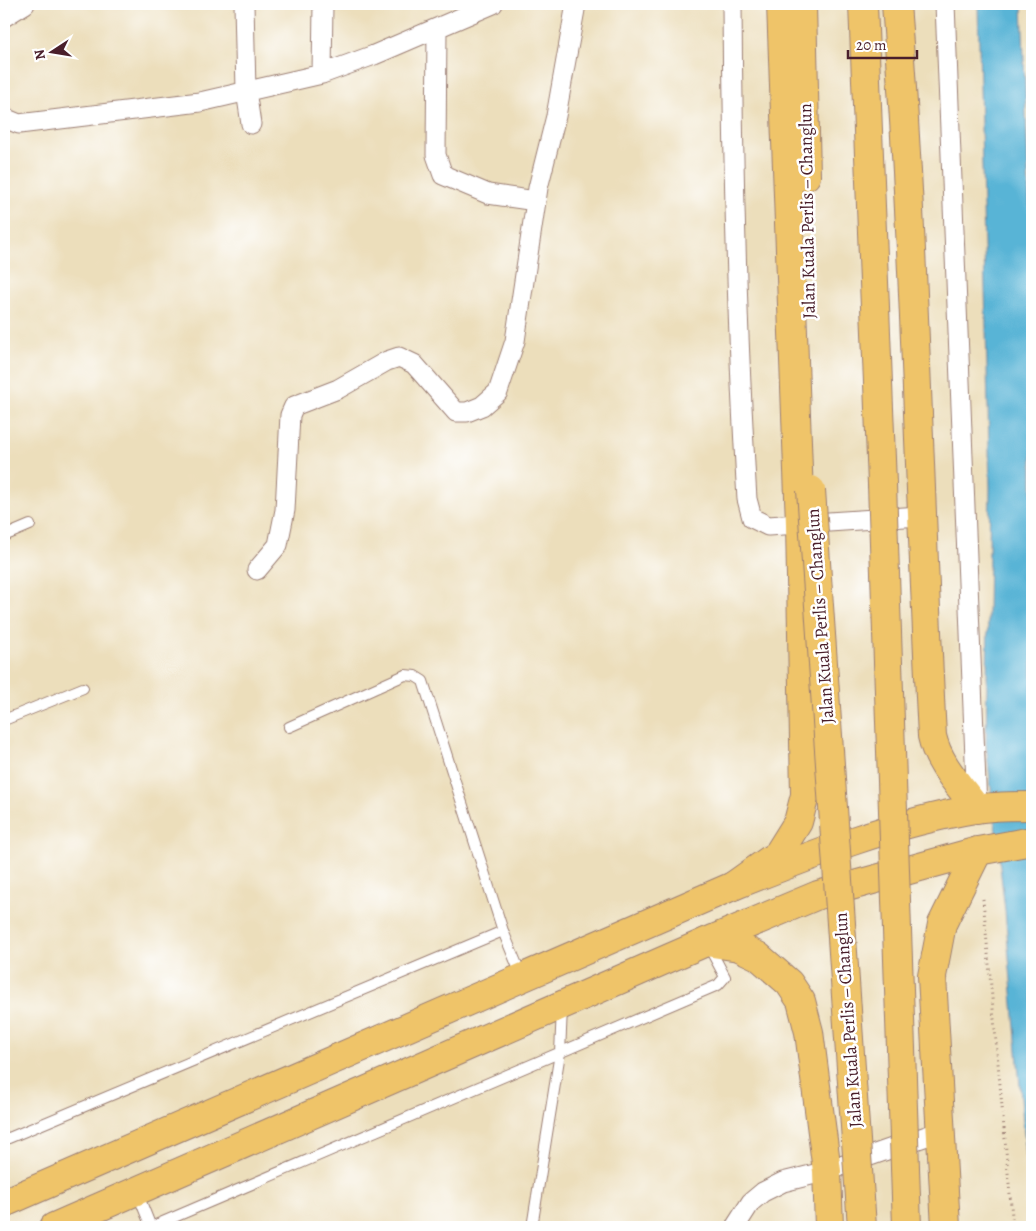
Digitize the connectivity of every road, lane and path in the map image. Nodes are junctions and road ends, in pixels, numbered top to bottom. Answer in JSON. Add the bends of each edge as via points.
{"nodes":[{"id":1,"x":25,"y":4,"type":"edge"},
{"id":2,"x":244,"y":4,"type":"edge"},
{"id":3,"x":323,"y":4,"type":"edge"},
{"id":4,"x":493,"y":4,"type":"edge"},
{"id":5,"x":576,"y":4,"type":"edge"},
{"id":6,"x":732,"y":4,"type":"edge"},
{"id":7,"x":782,"y":4,"type":"edge"},
{"id":8,"x":802,"y":4,"type":"edge"},
{"id":9,"x":863,"y":4,"type":"edge"},
{"id":10,"x":896,"y":4,"type":"edge"},
{"id":11,"x":946,"y":4,"type":"edge"},
{"id":12,"x":4,"y":17,"type":"edge"},
{"id":13,"x":437,"y":28,"type":"junction"},
{"id":14,"x":322,"y":74,"type":"junction"},
{"id":15,"x":246,"y":91,"type":"junction"},
{"id":16,"x":4,"y":115,"type":"edge"},
{"id":17,"x":250,"y":124,"type":"dead end"},
{"id":18,"x":536,"y":201,"type":"junction"},
{"id":19,"x":920,"y":516,"type":"junction"},
{"id":20,"x":800,"y":524,"type":"junction"},
{"id":21,"x":30,"y":525,"type":"dead end"},
{"id":22,"x":4,"y":536,"type":"edge"},
{"id":23,"x":257,"y":570,"type":"dead end"},
{"id":24,"x":83,"y":688,"type":"dead end"},
{"id":25,"x":4,"y":720,"type":"edge"},
{"id":26,"x":289,"y":726,"type":"dead end"},
{"id":27,"x":1032,"y":806,"type":"edge"},
{"id":28,"x":984,"y":808,"type":"junction"},
{"id":29,"x":1032,"y":841,"type":"edge"},
{"id":30,"x":984,"y":849,"type":"junction"},
{"id":31,"x":733,"y":886,"type":"junction"},
{"id":32,"x":983,"y":898,"type":"dead end"},
{"id":33,"x":503,"y":931,"type":"junction"},
{"id":34,"x":706,"y":942,"type":"junction"},
{"id":35,"x":522,"y":978,"type":"junction"},
{"id":36,"x":563,"y":1004,"type":"junction"},
{"id":37,"x":560,"y":1053,"type":"junction"},
{"id":38,"x":941,"y":1131,"type":"junction"},
{"id":39,"x":4,"y":1140,"type":"edge"},
{"id":40,"x":119,"y":1153,"type":"junction"},
{"id":41,"x":827,"y":1171,"type":"junction"},
{"id":42,"x":136,"y":1191,"type":"junction"},
{"id":43,"x":4,"y":1203,"type":"edge"},
{"id":44,"x":54,"y":1227,"type":"edge"},
{"id":45,"x":151,"y":1227,"type":"edge"},
{"id":46,"x":532,"y":1227,"type":"edge"},
{"id":47,"x":736,"y":1227,"type":"edge"},
{"id":48,"x":829,"y":1227,"type":"edge"},
{"id":49,"x":862,"y":1227,"type":"edge"},
{"id":50,"x":907,"y":1227,"type":"edge"},
{"id":51,"x":946,"y":1227,"type":"edge"},
{"id":52,"x":1013,"y":1227,"type":"edge"}],
"edges":[{"from":1,"to":12,"type":"street"},
{"from":2,"to":15,"type":"street"},
{"from":3,"to":14,"type":"street"},
{"from":4,"to":13,"type":"street"},
{"from":5,"to":18,"type":"street","via":[[556,116]]},
{"from":6,"to":20,"type":"street","via":[[737,332],[747,499],[752,518],[768,526]]},
{"from":7,"to":20,"type":"main road"},
{"from":8,"to":49,"type":"main road","name":"Jalan Kuala Perlis – Changlun","bridge":true,"via":[[811,490]]},
{"from":9,"to":50,"type":"main road","bridge":true},
{"from":10,"to":19,"type":"main road","via":[[906,139]]},
{"from":11,"to":28,"type":"street"},
{"from":13,"to":14,"type":"street"},
{"from":13,"to":18,"type":"street","via":[[436,155],[443,175],[488,194]]},
{"from":14,"to":15,"type":"street"},
{"from":15,"to":16,"type":"street","via":[[200,102],[19,124]]},
{"from":15,"to":17,"type":"street"},
{"from":18,"to":23,"type":"street","via":[[515,341],[498,392],[482,406],[456,412],[414,364],[399,357],[294,406],[290,414],[285,510],[278,545]]},
{"from":19,"to":20,"type":"street"},
{"from":19,"to":28,"type":"main road","via":[[935,751],[942,763]]},
{"from":20,"to":31,"type":"main road","via":[[805,795],[798,822],[778,854]]},
{"from":21,"to":22,"type":"lane"},
{"from":24,"to":25,"type":"lane"},
{"from":26,"to":33,"type":"lane","via":[[405,675],[416,676],[423,681]]},
{"from":27,"to":28,"type":"main road"},
{"from":28,"to":31,"type":"main road","via":[[936,817],[821,852]]},
{"from":29,"to":30,"type":"main road"},
{"from":30,"to":34,"type":"main road","via":[[818,895]]},
{"from":30,"to":38,"type":"main road","via":[[942,924],[932,976]]},
{"from":31,"to":35,"type":"main road"},
{"from":32,"to":52,"type":"path"},
{"from":33,"to":35,"type":"lane"},
{"from":33,"to":39,"type":"lane"},
{"from":34,"to":36,"type":"main road"},
{"from":34,"to":37,"type":"lane","via":[[725,977],[718,985]]},
{"from":34,"to":41,"type":"main road","via":[[739,947],[758,956],[789,983],[801,1001],[809,1032]]},
{"from":35,"to":40,"type":"main road"},
{"from":36,"to":37,"type":"lane"},
{"from":36,"to":42,"type":"main road"},
{"from":37,"to":45,"type":"lane"},
{"from":37,"to":46,"type":"lane"},
{"from":38,"to":41,"type":"street"},
{"from":38,"to":51,"type":"main road"},
{"from":40,"to":42,"type":"main road"},
{"from":40,"to":43,"type":"main road"},
{"from":41,"to":47,"type":"street","via":[[783,1182],[763,1192],[751,1202]]},
{"from":41,"to":48,"type":"main road"},
{"from":42,"to":44,"type":"main road"},
{"from":42,"to":45,"type":"lane"}]}
